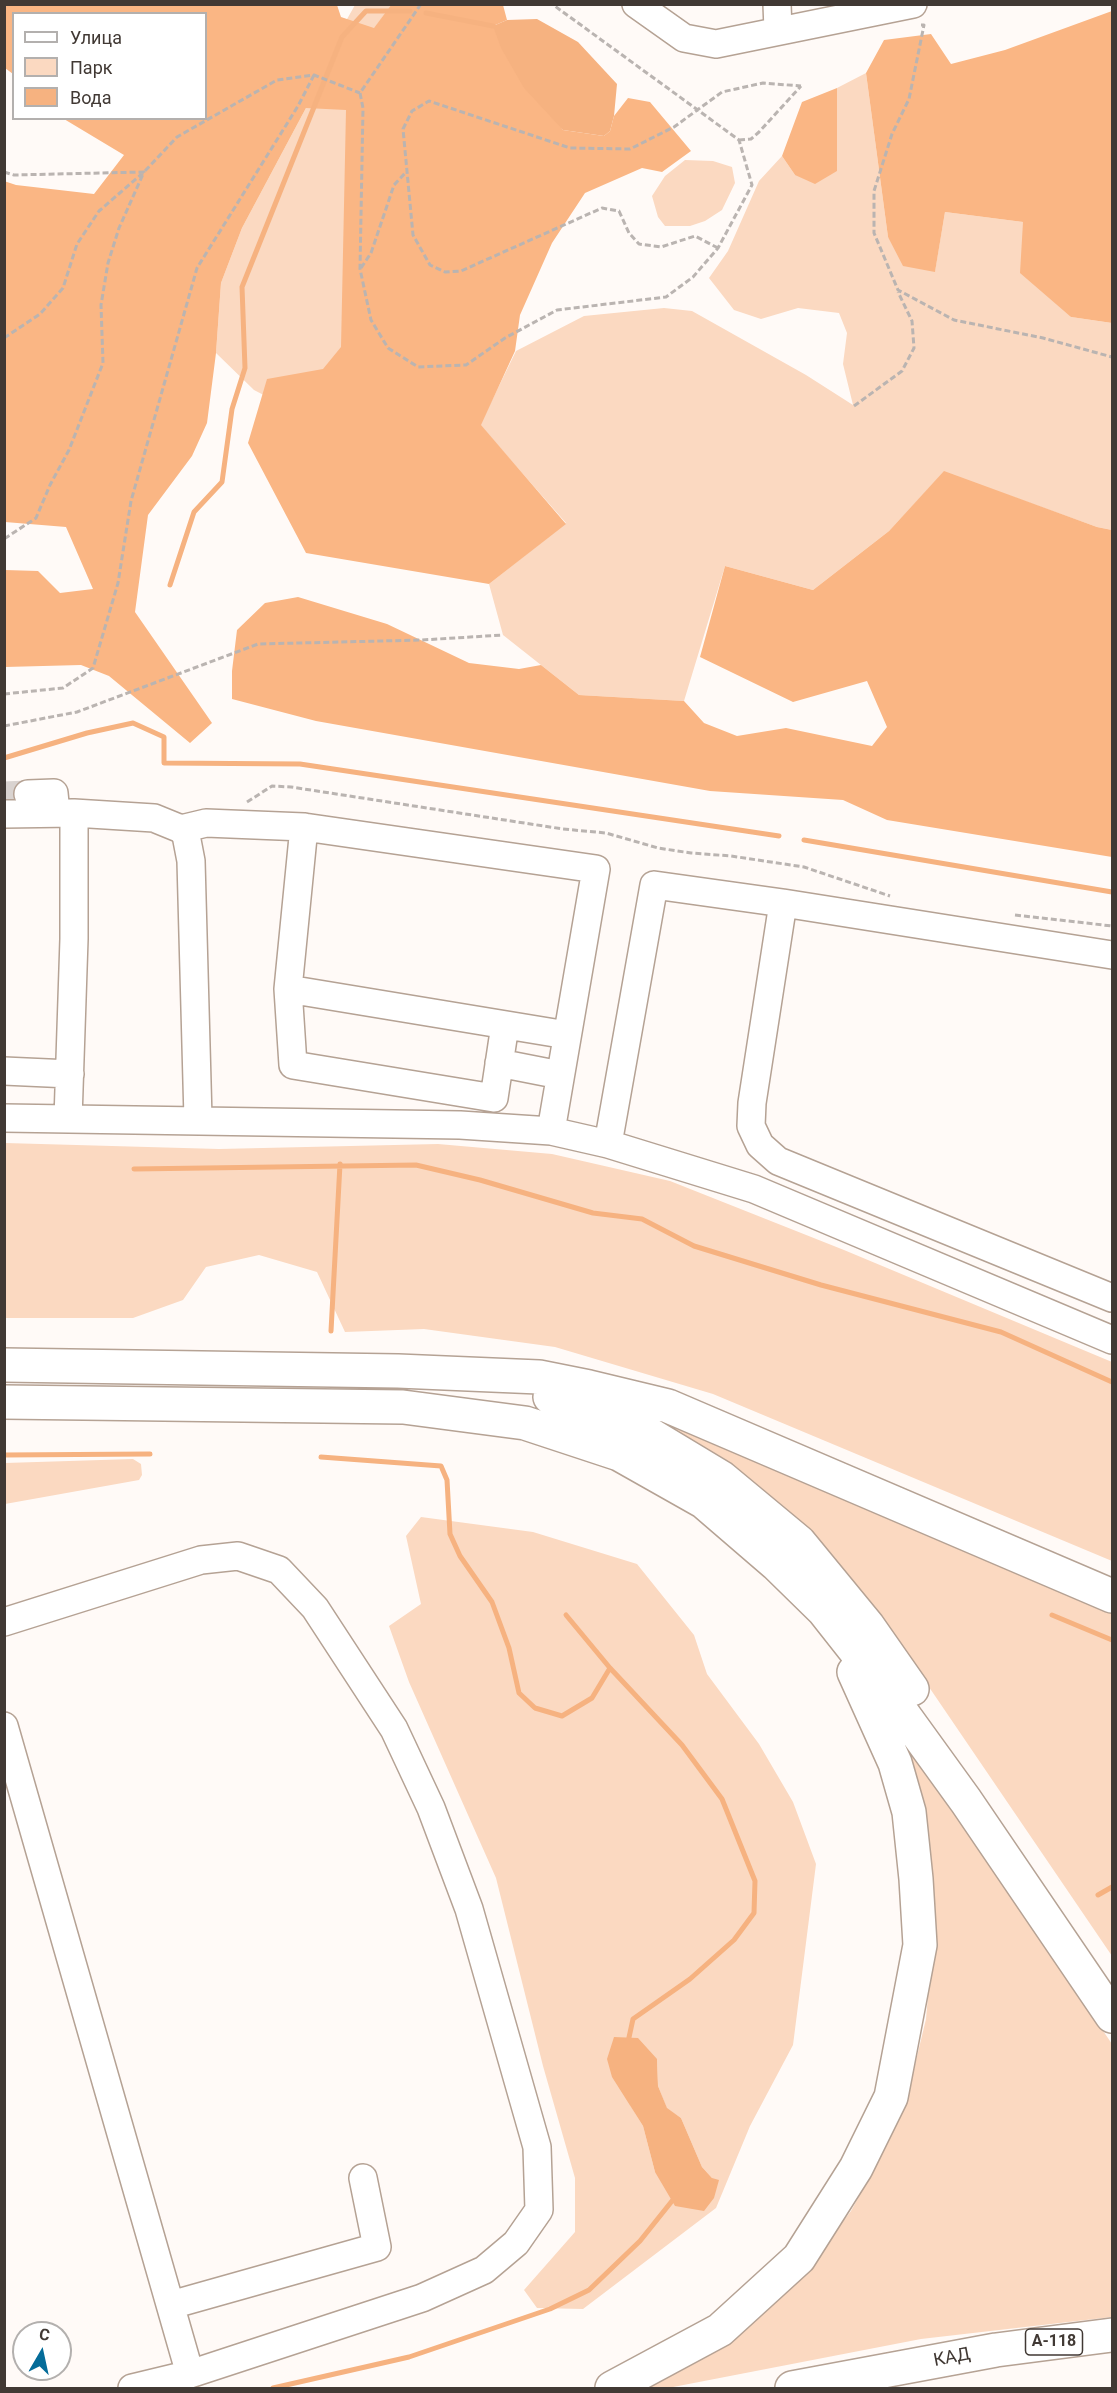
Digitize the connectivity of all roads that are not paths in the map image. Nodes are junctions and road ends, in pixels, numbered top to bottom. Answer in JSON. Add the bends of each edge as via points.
{"nodes":[{"id":1,"x":636,"y":4,"type":"edge"},
{"id":2,"x":919,"y":15,"type":"edge"},
{"id":3,"x":777,"y":17,"type":"edge"},
{"id":4,"x":28,"y":794,"type":"tunnel mouth"},
{"id":5,"x":65,"y":813,"type":"junction"},
{"id":6,"x":4,"y":814,"type":"tunnel mouth"},
{"id":7,"x":304,"y":827,"type":"junction"},
{"id":8,"x":181,"y":829,"type":"junction"},
{"id":9,"x":783,"y":903,"type":"junction"},
{"id":10,"x":1113,"y":955,"type":"edge"},
{"id":11,"x":288,"y":989,"type":"junction"},
{"id":12,"x":505,"y":1025,"type":"junction"},
{"id":13,"x":567,"y":1035,"type":"junction"},
{"id":14,"x":499,"y":1063,"type":"junction"},
{"id":15,"x":4,"y":1071,"type":"edge"},
{"id":16,"x":70,"y":1074,"type":"junction"},
{"id":17,"x":560,"y":1076,"type":"junction"},
{"id":18,"x":4,"y":1118,"type":"edge"},
{"id":19,"x":68,"y":1119,"type":"junction"},
{"id":20,"x":198,"y":1119,"type":"junction"},
{"id":21,"x":551,"y":1131,"type":"junction"},
{"id":22,"x":608,"y":1144,"type":"junction"},
{"id":23,"x":1113,"y":1298,"type":"edge"},
{"id":24,"x":1113,"y":1340,"type":"edge"},
{"id":25,"x":4,"y":1365,"type":"edge"},
{"id":26,"x":463,"y":1376,"type":"junction"},
{"id":27,"x":8,"y":1402,"type":"edge"},
{"id":28,"x":1113,"y":1596,"type":"edge"},
{"id":29,"x":824,"y":1611,"type":"junction"},
{"id":30,"x":4,"y":1622,"type":"edge"},
{"id":31,"x":4,"y":1726,"type":"edge"},
{"id":32,"x":1113,"y":1986,"type":"edge"},
{"id":33,"x":1113,"y":2016,"type":"edge"},
{"id":34,"x":363,"y":2178,"type":"dead end"},
{"id":35,"x":171,"y":2305,"type":"junction"},
{"id":36,"x":1113,"y":2335,"type":"edge"},
{"id":37,"x":190,"y":2374,"type":"junction"},
{"id":38,"x":132,"y":2388,"type":"edge"},
{"id":39,"x":612,"y":2388,"type":"edge"},
{"id":40,"x":792,"y":2388,"type":"edge"}],
"edges":[{"from":1,"to":3,"type":"street","via":[[684,38],[716,44]]},
{"from":2,"to":3,"type":"street"},
{"from":4,"to":5,"type":"street","via":[[54,794]]},
{"from":5,"to":6,"type":"street"},
{"from":5,"to":8,"type":"street","via":[[154,818]]},
{"from":5,"to":16,"type":"street","via":[[74,939]]},
{"from":7,"to":8,"type":"street","via":[[206,824]]},
{"from":7,"to":11,"type":"street"},
{"from":7,"to":13,"type":"street","via":[[596,868]]},
{"from":8,"to":20,"type":"street","via":[[191,861]]},
{"from":9,"to":10,"type":"street"},
{"from":9,"to":22,"type":"street","via":[[654,885]]},
{"from":9,"to":23,"type":"street","via":[[752,1103],[752,1126],[760,1144],[778,1161]]},
{"from":11,"to":12,"type":"street"},
{"from":11,"to":14,"type":"street","via":[[293,1065],[494,1098]]},
{"from":12,"to":13,"type":"street"},
{"from":12,"to":14,"type":"street"},
{"from":13,"to":17,"type":"street"},
{"from":14,"to":17,"type":"street"},
{"from":15,"to":16,"type":"street"},
{"from":16,"to":19,"type":"street"},
{"from":17,"to":21,"type":"street"},
{"from":18,"to":19,"type":"street"},
{"from":19,"to":20,"type":"street"},
{"from":20,"to":21,"type":"street"},
{"from":21,"to":22,"type":"street"},
{"from":22,"to":24,"type":"street","via":[[754,1189]]},
{"from":25,"to":26,"type":"main road","via":[[398,1371]]},
{"from":26,"to":28,"type":"main road","via":[[539,1377],[668,1407]]},
{"from":26,"to":32,"type":"main road","via":[[567,1401],[644,1431],[722,1478],[799,1542],[868,1626]]},
{"from":27,"to":29,"type":"main road","via":[[403,1407],[525,1423],[619,1454],[705,1502]]},
{"from":29,"to":33,"type":"main road","via":[[959,1792]]},
{"from":29,"to":39,"type":"main road","via":[[896,1763],[909,1812],[920,1944],[891,2097],[856,2168],[799,2258],[720,2331]]},
{"from":30,"to":37,"type":"street","via":[[201,1560],[238,1556],[279,1570],[315,1608],[394,1729],[431,1808],[469,1909],[537,2147],[539,2210],[516,2243],[484,2270],[422,2298]]},
{"from":31,"to":35,"type":"street"},
{"from":34,"to":35,"type":"street","via":[[377,2247]]},
{"from":35,"to":37,"type":"street"},
{"from":36,"to":40,"type":"main road","name":"КАД","number":"А-118","via":[[996,2350]]},
{"from":37,"to":38,"type":"street"}]}
